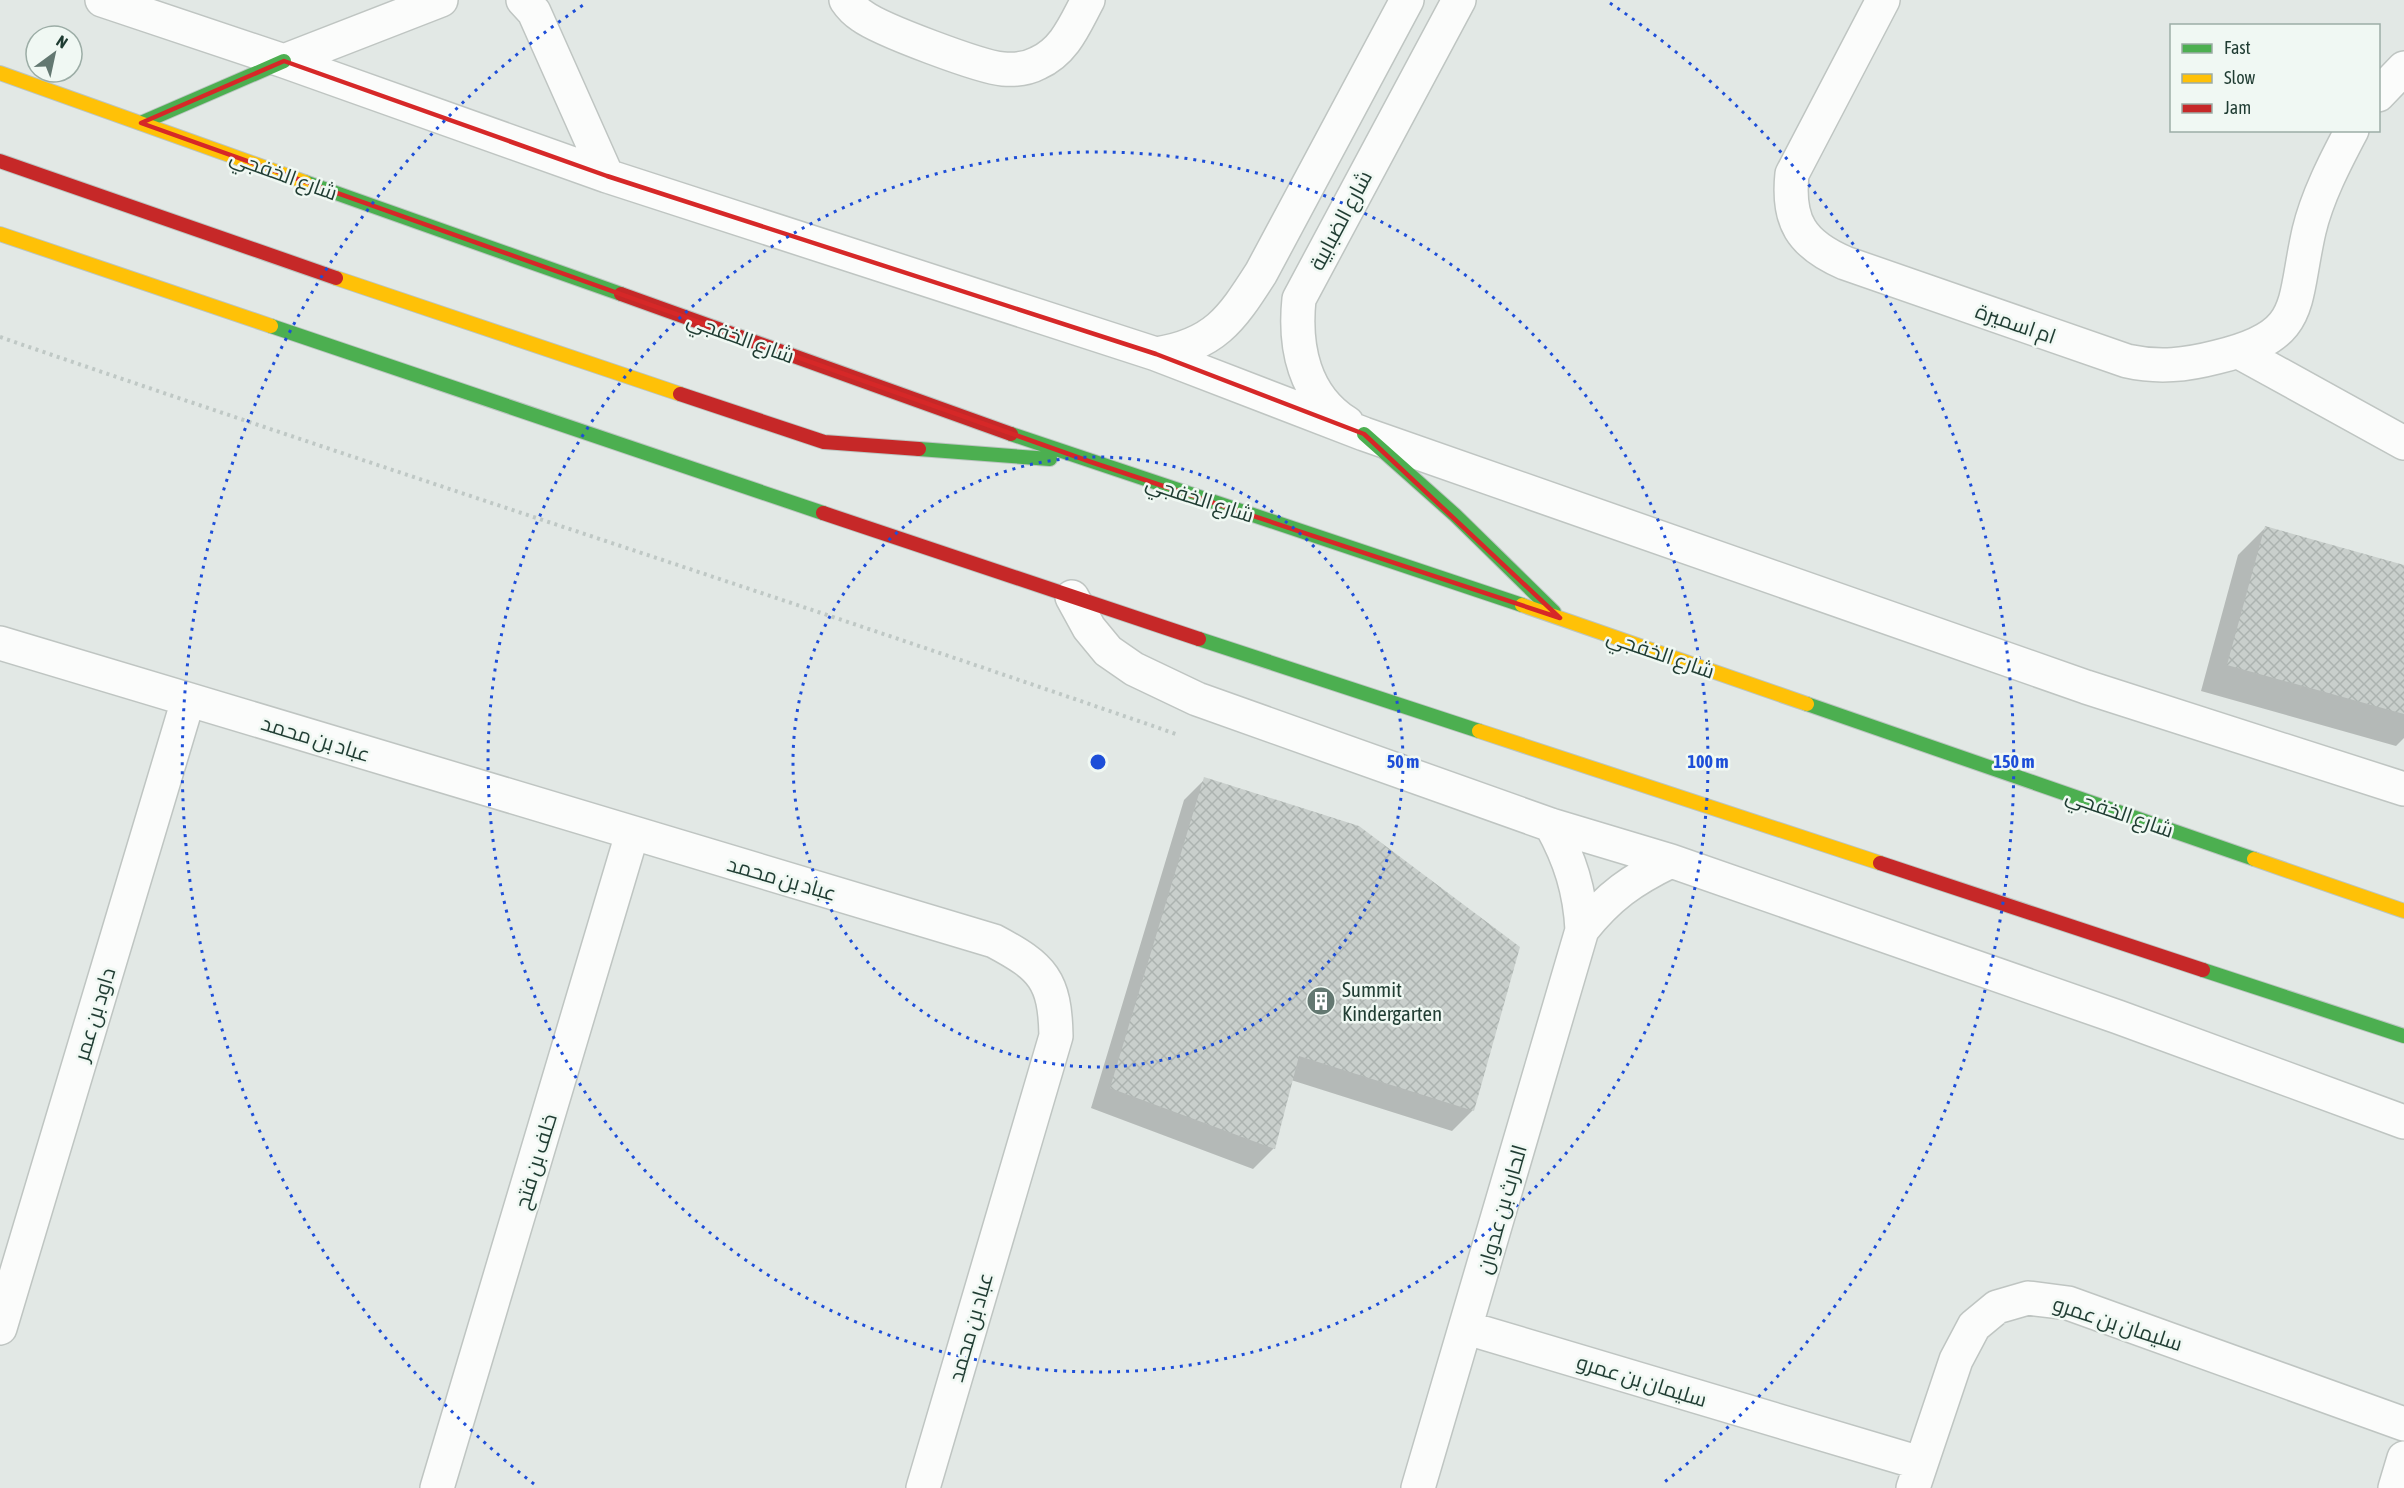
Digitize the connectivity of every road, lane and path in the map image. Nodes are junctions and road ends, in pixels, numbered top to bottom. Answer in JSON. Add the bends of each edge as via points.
{"nodes":[{"id":1,"x":102,"y":0,"type":"edge"},
{"id":2,"x":441,"y":0,"type":"edge"},
{"id":3,"x":846,"y":0,"type":"edge"},
{"id":4,"x":1088,"y":0,"type":"edge"},
{"id":5,"x":1407,"y":0,"type":"edge"},
{"id":6,"x":1459,"y":0,"type":"edge"},
{"id":7,"x":1883,"y":0,"type":"edge"},
{"id":8,"x":531,"y":4,"type":"edge"},
{"id":9,"x":284,"y":61,"type":"junction"},
{"id":10,"x":2404,"y":68,"type":"edge"},
{"id":11,"x":0,"y":73,"type":"edge"},
{"id":12,"x":2380,"y":94,"type":"edge"},
{"id":13,"x":141,"y":123,"type":"junction"},
{"id":14,"x":2351,"y":132,"type":"edge"},
{"id":15,"x":0,"y":161,"type":"edge"},
{"id":16,"x":607,"y":176,"type":"junction"},
{"id":17,"x":0,"y":234,"type":"edge"},
{"id":18,"x":0,"y":337,"type":"edge"},
{"id":19,"x":2239,"y":352,"type":"junction"},
{"id":20,"x":1156,"y":354,"type":"junction"},
{"id":21,"x":1364,"y":434,"type":"junction"},
{"id":22,"x":2404,"y":443,"type":"edge"},
{"id":23,"x":1091,"y":462,"type":"junction"},
{"id":24,"x":1072,"y":597,"type":"junction"},
{"id":25,"x":1560,"y":618,"type":"junction"},
{"id":26,"x":0,"y":643,"type":"edge"},
{"id":27,"x":188,"y":700,"type":"junction"},
{"id":28,"x":1181,"y":736,"type":"dead end"},
{"id":29,"x":2404,"y":789,"type":"edge"},
{"id":30,"x":1551,"y":825,"type":"junction"},
{"id":31,"x":632,"y":834,"type":"junction"},
{"id":32,"x":1671,"y":861,"type":"junction"},
{"id":33,"x":2404,"y":911,"type":"edge"},
{"id":34,"x":1582,"y":930,"type":"junction"},
{"id":35,"x":2404,"y":1036,"type":"edge"},
{"id":36,"x":2404,"y":1122,"type":"edge"},
{"id":37,"x":0,"y":1328,"type":"edge"},
{"id":38,"x":1467,"y":1328,"type":"junction"},
{"id":39,"x":2404,"y":1424,"type":"edge"},
{"id":40,"x":2404,"y":1458,"type":"edge"},
{"id":41,"x":1916,"y":1476,"type":"edge"},
{"id":42,"x":437,"y":1488,"type":"edge"},
{"id":43,"x":923,"y":1488,"type":"edge"},
{"id":44,"x":1418,"y":1488,"type":"edge"},
{"id":45,"x":2395,"y":1488,"type":"edge"}],
"edges":[{"from":1,"to":9,"type":"street"},
{"from":2,"to":9,"type":"street"},
{"from":3,"to":4,"type":"street","via":[[861,16],[880,26],[983,64],[1011,69],[1038,63],[1054,53],[1067,40]]},
{"from":5,"to":20,"type":"street","via":[[1261,273],[1234,315],[1222,328],[1192,346]]},
{"from":6,"to":21,"type":"street","name":"شارع الضبابية","via":[[1299,299],[1299,353],[1308,378],[1322,401],[1341,420]]},
{"from":7,"to":19,"type":"street","name":"ام اسميرة","via":[[1791,174],[1789,197],[1794,219],[1806,239],[1823,254],[1845,263],[2127,361],[2148,366],[2189,364]]},
{"from":8,"to":16,"type":"street"},
{"from":9,"to":13,"type":"highway"},
{"from":9,"to":16,"type":"street"},
{"from":10,"to":12,"type":"street"},
{"from":11,"to":13,"type":"highway","name":"شارع الخفجي"},
{"from":13,"to":23,"type":"highway","name":"شارع الخفجي"},
{"from":14,"to":19,"type":"street","name":"ام اسميرة","via":[[2317,205],[2296,305],[2274,336]]},
{"from":15,"to":23,"type":"highway","via":[[237,245],[824,442]]},
{"from":16,"to":20,"type":"street"},
{"from":17,"to":24,"type":"highway"},
{"from":18,"to":28,"type":"path","via":[[934,649]]},
{"from":19,"to":22,"type":"street"},
{"from":20,"to":21,"type":"street"},
{"from":21,"to":25,"type":"highway","via":[[1455,515]]},
{"from":21,"to":29,"type":"street","via":[[2086,687]]},
{"from":23,"to":25,"type":"highway","name":"شارع الخفجي"},
{"from":24,"to":30,"type":"street","via":[[1089,628],[1108,651],[1159,681],[1197,699]]},
{"from":24,"to":35,"type":"highway"},
{"from":25,"to":33,"type":"highway","name":"شارع الخفجي"},
{"from":26,"to":27,"type":"street","name":"عباد بن محمد"},
{"from":27,"to":31,"type":"street","name":"عباد بن محمد"},
{"from":27,"to":37,"type":"street","name":"داود بن عمر"},
{"from":30,"to":32,"type":"street"},
{"from":30,"to":34,"type":"street","name":"الحارث بن عدوان","via":[[1574,875]]},
{"from":31,"to":42,"type":"street","name":"خلف بن فتح"},
{"from":31,"to":43,"type":"street","name":"عباد بن محمد","via":[[994,941],[1026,958],[1047,982],[1055,1005],[1056,1036]]},
{"from":32,"to":34,"type":"street","name":"الحارث بن عدوان","via":[[1617,891]]},
{"from":32,"to":36,"type":"street"},
{"from":34,"to":38,"type":"street","name":"الحارث بن عدوان"},
{"from":38,"to":41,"type":"street","name":"سليمان بن عمرو"},
{"from":38,"to":44,"type":"street","name":"الحارث بن عدوان"},
{"from":39,"to":41,"type":"street","name":"سليمان بن عمرو","via":[[2068,1302],[2028,1298],[1997,1307],[1974,1326],[1956,1360]]},
{"from":40,"to":45,"type":"street"}]}
